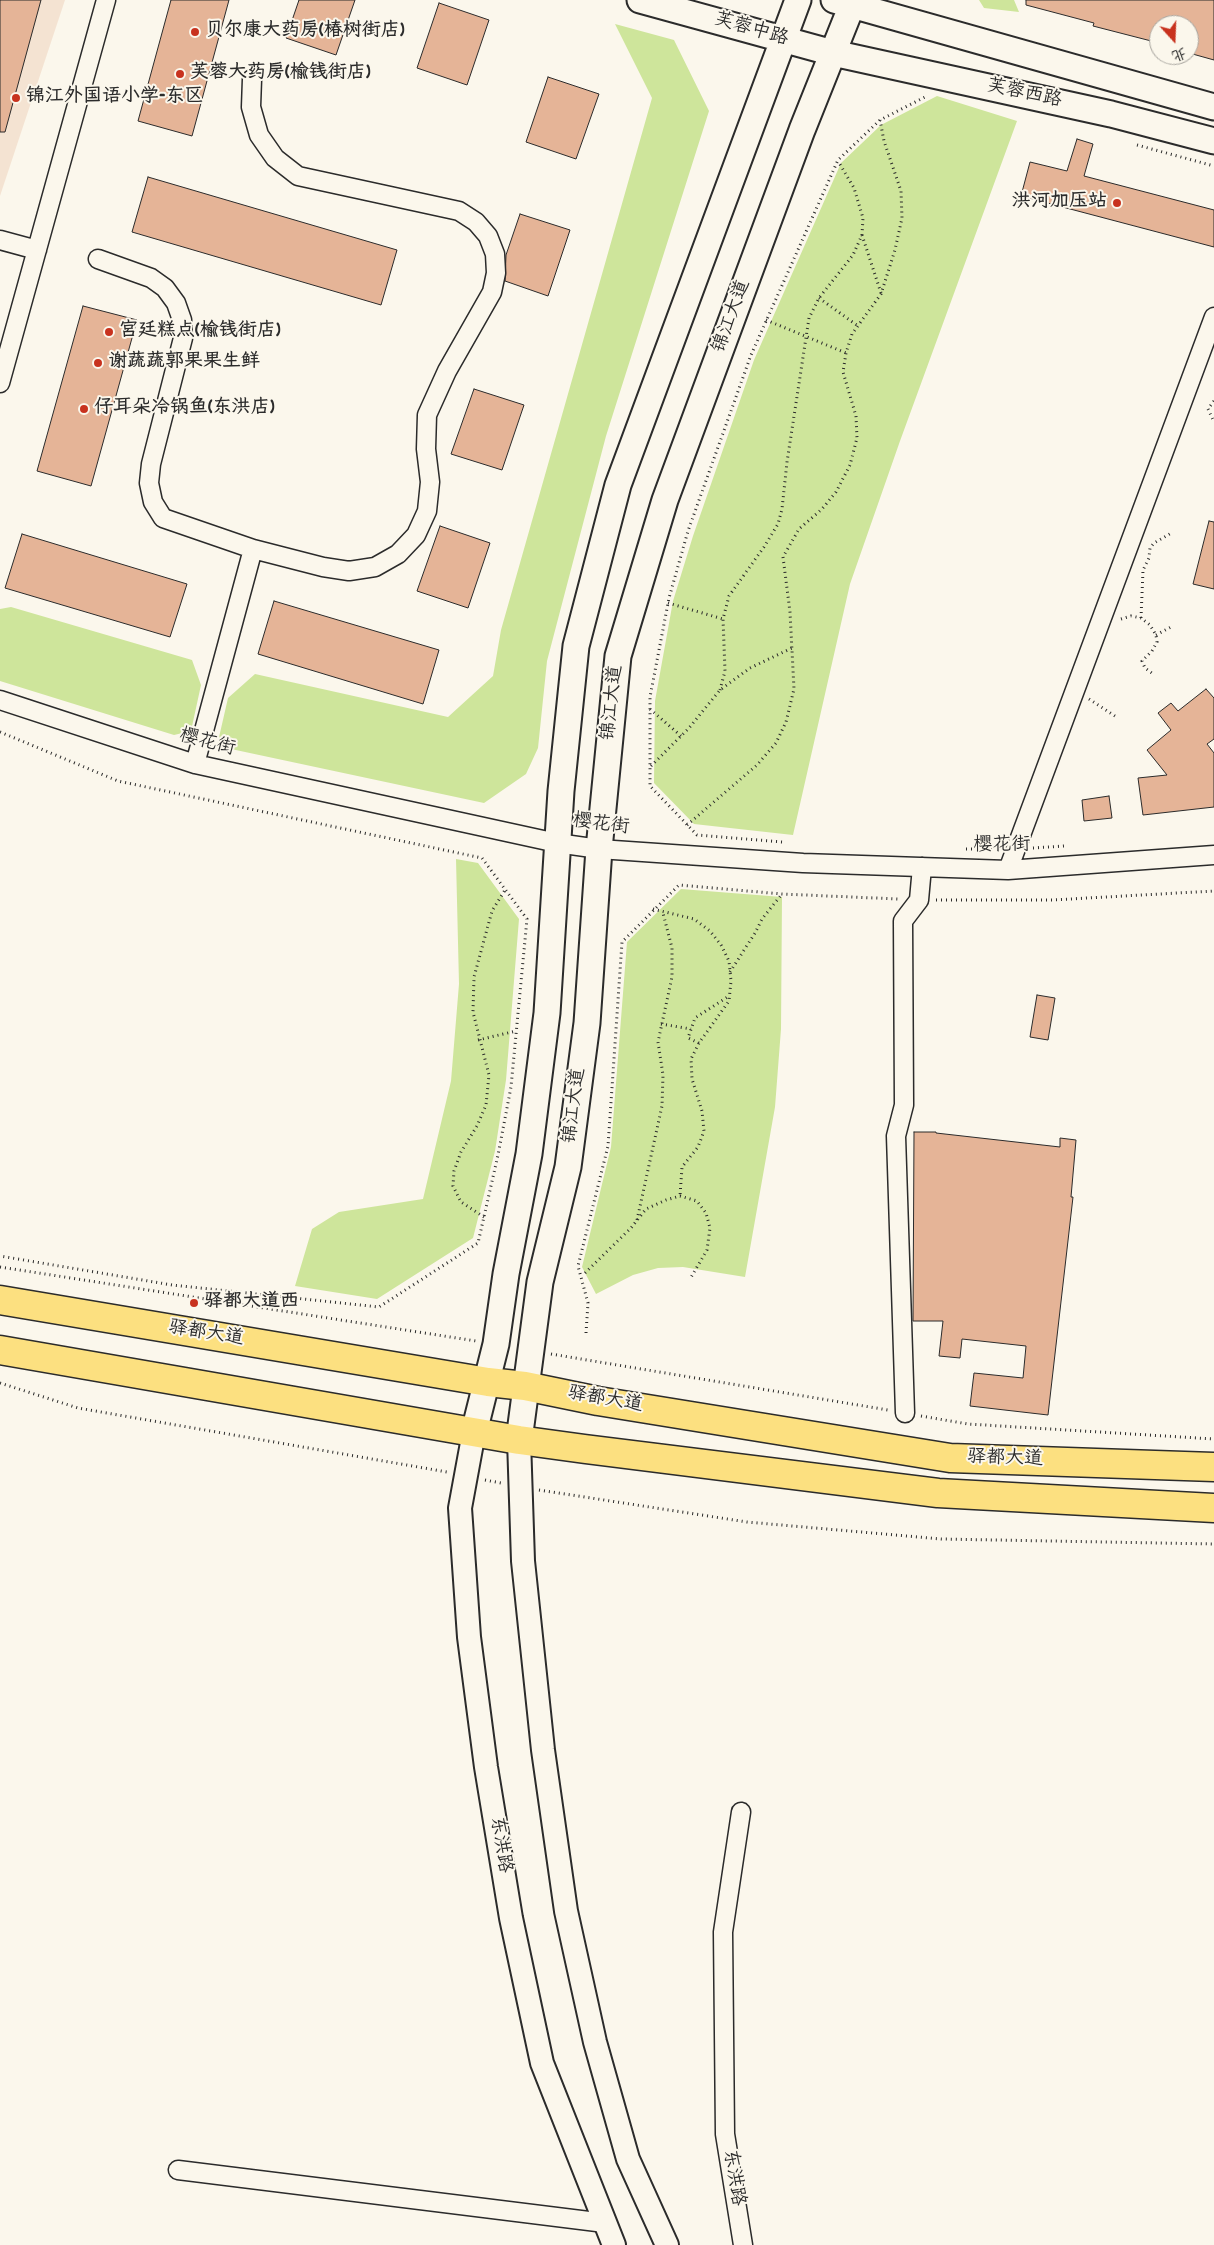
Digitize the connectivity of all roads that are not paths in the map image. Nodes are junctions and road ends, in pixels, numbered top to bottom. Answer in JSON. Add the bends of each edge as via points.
{"nodes":[{"id":1,"x":106,"y":0,"type":"edge"},
{"id":2,"x":640,"y":0,"type":"edge"},
{"id":3,"x":798,"y":0,"type":"edge"},
{"id":4,"x":847,"y":2,"type":"edge"},
{"id":5,"x":783,"y":40,"type":"junction"},
{"id":6,"x":833,"y":53,"type":"junction"},
{"id":7,"x":252,"y":79,"type":"dead end"},
{"id":8,"x":1214,"y":107,"type":"edge"},
{"id":9,"x":1214,"y":141,"type":"edge"},
{"id":10,"x":0,"y":240,"type":"edge"},
{"id":11,"x":37,"y":250,"type":"junction"},
{"id":12,"x":98,"y":258,"type":"dead end"},
{"id":13,"x":1214,"y":318,"type":"edge"},
{"id":14,"x":0,"y":383,"type":"edge"},
{"id":15,"x":253,"y":549,"type":"junction"},
{"id":16,"x":0,"y":700,"type":"edge"},
{"id":17,"x":195,"y":764,"type":"junction"},
{"id":18,"x":557,"y":842,"type":"junction"},
{"id":19,"x":599,"y":849,"type":"junction"},
{"id":20,"x":1214,"y":855,"type":"edge"},
{"id":21,"x":922,"y":867,"type":"junction"},
{"id":22,"x":1008,"y":870,"type":"junction"},
{"id":23,"x":0,"y":1300,"type":"edge"},
{"id":24,"x":0,"y":1350,"type":"edge"},
{"id":25,"x":488,"y":1382,"type":"junction"},
{"id":26,"x":525,"y":1386,"type":"junction"},
{"id":27,"x":905,"y":1413,"type":"road end"},
{"id":28,"x":474,"y":1432,"type":"junction"},
{"id":29,"x":519,"y":1440,"type":"junction"},
{"id":30,"x":1214,"y":1467,"type":"edge"},
{"id":31,"x":1214,"y":1508,"type":"edge"},
{"id":32,"x":741,"y":1812,"type":"dead end"},
{"id":33,"x":178,"y":2170,"type":"dead end"},
{"id":34,"x":605,"y":2223,"type":"junction"},
{"id":35,"x":614,"y":2245,"type":"edge"},
{"id":36,"x":667,"y":2245,"type":"edge"},
{"id":37,"x":743,"y":2245,"type":"edge"}],
"edges":[{"from":1,"to":11,"type":"street"},
{"from":2,"to":5,"type":"main road","name":"芙蓉中路"},
{"from":3,"to":5,"type":"main road"},
{"from":4,"to":6,"type":"main road","name":"锦江大道"},
{"from":4,"to":8,"type":"main road","name":"芙蓉西路"},
{"from":5,"to":6,"type":"main road","name":"芙蓉中路"},
{"from":5,"to":18,"type":"main road","via":[[618,485],[576,646]]},
{"from":6,"to":9,"type":"main road","name":"芙蓉西路","via":[[1111,114]]},
{"from":6,"to":19,"type":"main road","name":"锦江大道","via":[[665,500],[618,656]]},
{"from":7,"to":15,"type":"street","via":[[251,107],[259,135],[275,158],[298,176],[459,212],[476,222],[488,236],[495,254],[496,273],[492,292],[447,371],[427,415],[426,449],[430,482],[427,512],[416,535],[398,554],[375,567],[349,571]]},
{"from":10,"to":11,"type":"street"},
{"from":11,"to":14,"type":"street"},
{"from":12,"to":15,"type":"street","via":[[151,278],[165,288],[176,303],[182,320],[183,338],[151,464],[149,483],[153,502],[164,518]]},
{"from":13,"to":22,"type":"street"},
{"from":15,"to":17,"type":"street"},
{"from":16,"to":17,"type":"street","name":"樱花街"},
{"from":17,"to":18,"type":"street","name":"樱花街"},
{"from":18,"to":19,"type":"street","name":"樱花街"},
{"from":18,"to":25,"type":"main road","via":[[547,1014],[529,1154]]},
{"from":19,"to":21,"type":"street","name":"樱花街","via":[[803,863]]},
{"from":19,"to":26,"type":"main road","name":"锦江大道","via":[[587,1023],[568,1167],[540,1282]]},
{"from":20,"to":22,"type":"street","name":"樱花街"},
{"from":21,"to":22,"type":"street","name":"樱花街"},
{"from":21,"to":27,"type":"street","via":[[919,900],[903,921],[904,1105],[896,1136]]},
{"from":23,"to":25,"type":"main road","name":"驿都大道"},
{"from":24,"to":28,"type":"main road","name":"驿都大道"},
{"from":25,"to":26,"type":"main road","name":"驿都大道"},
{"from":25,"to":28,"type":"main road"},
{"from":26,"to":29,"type":"main road","name":"锦江大道"},
{"from":26,"to":30,"type":"main road","name":"驿都大道","via":[[598,1401],[950,1458]]},
{"from":28,"to":29,"type":"main road","name":"驿都大道"},
{"from":28,"to":34,"type":"street","name":"东洪路","via":[[460,1508],[469,1637],[511,1918],[542,2063]]},
{"from":29,"to":31,"type":"main road","name":"驿都大道","via":[[938,1492]]},
{"from":29,"to":36,"type":"street","via":[[523,1561],[543,1750],[566,1911],[595,2042],[628,2159]]},
{"from":32,"to":37,"type":"street","name":"东洪路","via":[[723,1942],[725,2134]]},
{"from":33,"to":34,"type":"street"},
{"from":34,"to":35,"type":"street","name":"东洪路"}]}
